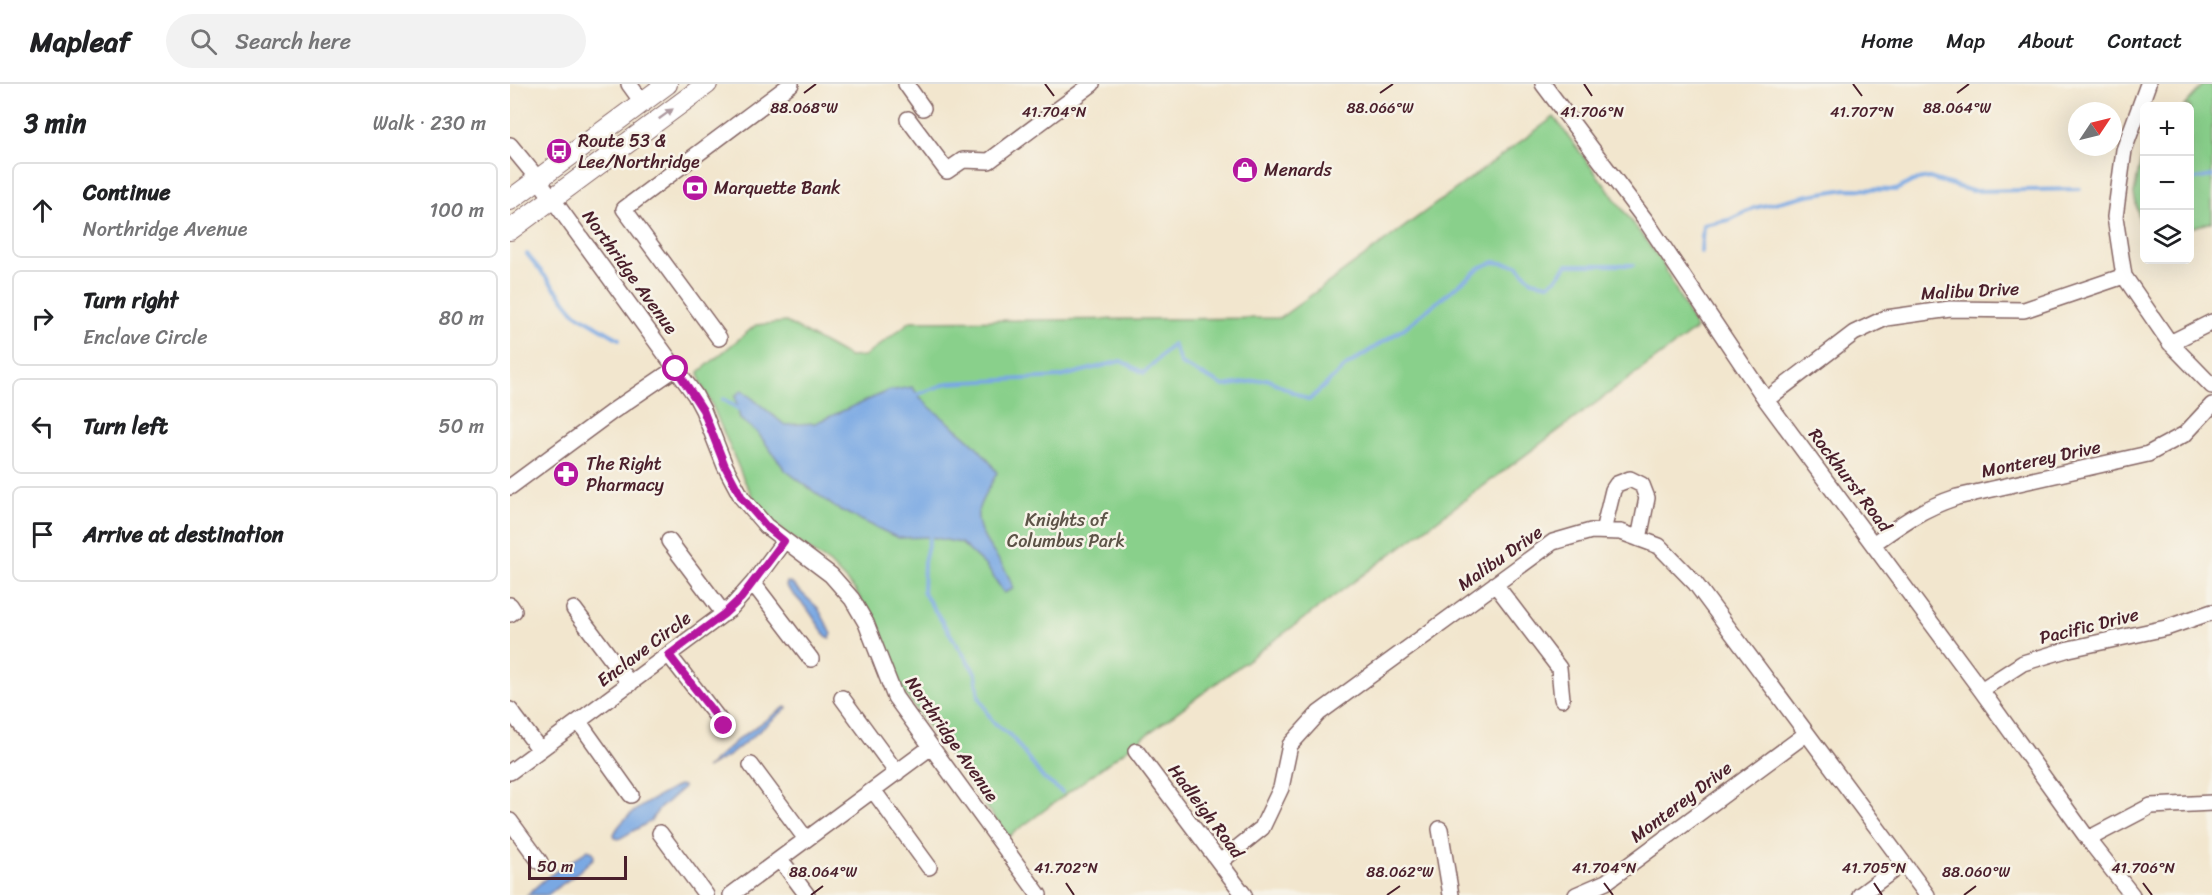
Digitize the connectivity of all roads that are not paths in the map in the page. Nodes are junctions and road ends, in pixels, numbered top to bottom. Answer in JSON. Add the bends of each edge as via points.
{"nodes":[{"id":1,"x":629,"y":84,"type":"edge"},
{"id":2,"x":667,"y":84,"type":"edge"},
{"id":3,"x":707,"y":84,"type":"edge"},
{"id":4,"x":791,"y":84,"type":"edge"},
{"id":5,"x":906,"y":84,"type":"edge"},
{"id":6,"x":1092,"y":84,"type":"edge"},
{"id":7,"x":1543,"y":84,"type":"edge"},
{"id":8,"x":2148,"y":84,"type":"edge"},
{"id":9,"x":642,"y":102,"type":"junction"},
{"id":10,"x":924,"y":108,"type":"dead end"},
{"id":11,"x":908,"y":119,"type":"dead end"},
{"id":12,"x":510,"y":145,"type":"edge"},
{"id":13,"x":538,"y":179,"type":"junction"},
{"id":14,"x":552,"y":198,"type":"junction"},
{"id":15,"x":510,"y":200,"type":"edge"},
{"id":16,"x":510,"y":230,"type":"edge"},
{"id":17,"x":2124,"y":276,"type":"junction"},
{"id":18,"x":2212,"y":322,"type":"edge"},
{"id":19,"x":719,"y":338,"type":"dead end"},
{"id":20,"x":2170,"y":343,"type":"junction"},
{"id":21,"x":676,"y":369,"type":"junction"},
{"id":22,"x":2212,"y":386,"type":"edge"},
{"id":23,"x":1766,"y":400,"type":"junction"},
{"id":24,"x":2212,"y":405,"type":"edge"},
{"id":25,"x":510,"y":487,"type":"edge"},
{"id":26,"x":1604,"y":531,"type":"junction"},
{"id":27,"x":1639,"y":539,"type":"junction"},
{"id":28,"x":669,"y":541,"type":"dead end"},
{"id":29,"x":784,"y":541,"type":"junction"},
{"id":30,"x":1873,"y":544,"type":"junction"},
{"id":31,"x":753,"y":583,"type":"junction"},
{"id":32,"x":1495,"y":584,"type":"junction"},
{"id":33,"x":510,"y":605,"type":"edge"},
{"id":34,"x":574,"y":609,"type":"dead end"},
{"id":35,"x":2212,"y":612,"type":"edge"},
{"id":36,"x":510,"y":614,"type":"edge"},
{"id":37,"x":724,"y":614,"type":"junction"},
{"id":38,"x":669,"y":655,"type":"junction"},
{"id":39,"x":811,"y":659,"type":"dead end"},
{"id":40,"x":630,"y":684,"type":"junction"},
{"id":41,"x":1981,"y":690,"type":"junction"},
{"id":42,"x":842,"y":698,"type":"dead end"},
{"id":43,"x":1562,"y":699,"type":"dead end"},
{"id":44,"x":510,"y":710,"type":"edge"},
{"id":45,"x":579,"y":722,"type":"junction"},
{"id":46,"x":724,"y":726,"type":"dead end"},
{"id":47,"x":1806,"y":734,"type":"junction"},
{"id":48,"x":932,"y":747,"type":"junction"},
{"id":49,"x":540,"y":750,"type":"junction"},
{"id":50,"x":1136,"y":751,"type":"dead end"},
{"id":51,"x":751,"y":765,"type":"dead end"},
{"id":52,"x":510,"y":772,"type":"edge"},
{"id":53,"x":897,"y":773,"type":"junction"},
{"id":54,"x":873,"y":790,"type":"junction"},
{"id":55,"x":631,"y":795,"type":"dead end"},
{"id":56,"x":2212,"y":803,"type":"edge"},
{"id":57,"x":510,"y":821,"type":"edge"},
{"id":58,"x":1440,"y":829,"type":"dead end"},
{"id":59,"x":660,"y":833,"type":"dead end"},
{"id":60,"x":806,"y":839,"type":"junction"},
{"id":61,"x":2088,"y":839,"type":"junction"},
{"id":62,"x":780,"y":859,"type":"junction"},
{"id":63,"x":540,"y":862,"type":"dead end"},
{"id":64,"x":1220,"y":862,"type":"junction"},
{"id":65,"x":1903,"y":863,"type":"junction"},
{"id":66,"x":929,"y":867,"type":"dead end"},
{"id":67,"x":706,"y":895,"type":"edge"},
{"id":68,"x":731,"y":895,"type":"edge"},
{"id":69,"x":807,"y":895,"type":"edge"},
{"id":70,"x":1040,"y":895,"type":"edge"},
{"id":71,"x":1244,"y":895,"type":"edge"},
{"id":72,"x":1451,"y":895,"type":"edge"},
{"id":73,"x":1576,"y":895,"type":"edge"},
{"id":74,"x":1860,"y":895,"type":"edge"},
{"id":75,"x":1927,"y":895,"type":"edge"},
{"id":76,"x":2132,"y":895,"type":"edge"}],
"edges":[{"from":1,"to":9,"type":"street"},
{"from":2,"to":9,"type":"main road"},
{"from":14,"to":3,"type":"main road","one_way":true},
{"from":4,"to":19,"type":"street","via":[[624,209]]},
{"from":5,"to":10,"type":"street"},
{"from":6,"to":11,"type":"street","via":[[989,161],[963,160],[947,171]]},
{"from":7,"to":23,"type":"street","name":"Rockhurst Road","via":[[1646,221]]},
{"from":8,"to":17,"type":"street","via":[[2124,150],[2115,217]]},
{"from":9,"to":13,"type":"main road"},
{"from":12,"to":13,"type":"street","name":"Northridge Avenue"},
{"from":13,"to":14,"type":"street","name":"Northridge Avenue"},
{"from":13,"to":15,"type":"main road"},
{"from":14,"to":16,"type":"main road"},
{"from":14,"to":21,"type":"street","name":"Northridge Avenue"},
{"from":17,"to":20,"type":"street"},
{"from":17,"to":23,"type":"street","name":"Malibu Drive","via":[[2024,310],[1950,309],[1886,318],[1854,333]]},
{"from":18,"to":20,"type":"street"},
{"from":20,"to":22,"type":"street"},
{"from":21,"to":25,"type":"street"},
{"from":21,"to":29,"type":"street","name":"Northridge Avenue","via":[[703,410],[742,498]]},
{"from":23,"to":30,"type":"street","name":"Rockhurst Road"},
{"from":24,"to":30,"type":"street","name":"Monterey Drive","via":[[2185,434],[2148,454],[1946,501],[1914,515]]},
{"from":26,"to":27,"type":"street","name":"Malibu Drive"},
{"from":26,"to":27,"type":"street","via":[[1613,490],[1630,479],[1642,485],[1647,498]]},
{"from":26,"to":32,"type":"street","name":"Malibu Drive","via":[[1554,542]]},
{"from":27,"to":47,"type":"street","name":"Malibu Drive","via":[[1659,546],[1695,583]]},
{"from":28,"to":37,"type":"street"},
{"from":29,"to":31,"type":"street","name":"Enclave Circle"},
{"from":29,"to":48,"type":"street","name":"Northridge Avenue","via":[[831,576],[852,599],[866,623],[895,697]]},
{"from":30,"to":41,"type":"street","name":"Rockhurst Road"},
{"from":31,"to":37,"type":"street","name":"Enclave Circle"},
{"from":31,"to":39,"type":"street"},
{"from":32,"to":43,"type":"street","via":[[1559,668]]},
{"from":32,"to":64,"type":"street","name":"Malibu Drive","via":[[1319,713],[1290,745],[1281,788],[1262,828]]},
{"from":33,"to":36,"type":"street","via":[[514,610]]},
{"from":34,"to":40,"type":"street"},
{"from":35,"to":41,"type":"street","name":"Pacific Drive","via":[[2166,628],[2023,663]]},
{"from":37,"to":38,"type":"street","name":"Enclave Circle"},
{"from":38,"to":40,"type":"street","name":"Enclave Circle"},
{"from":38,"to":46,"type":"street"},
{"from":40,"to":45,"type":"street","name":"Enclave Circle"},
{"from":41,"to":61,"type":"street","name":"Rockhurst Road"},
{"from":42,"to":53,"type":"street"},
{"from":44,"to":49,"type":"street"},
{"from":45,"to":49,"type":"street","name":"Enclave Circle"},
{"from":45,"to":55,"type":"street"},
{"from":47,"to":65,"type":"street","name":"Malibu Drive"},
{"from":47,"to":73,"type":"street","name":"Monterey Drive","via":[[1606,882]]},
{"from":48,"to":53,"type":"street"},
{"from":48,"to":70,"type":"street","name":"Northridge Avenue"},
{"from":49,"to":52,"type":"street","name":"Enclave Circle"},
{"from":50,"to":64,"type":"street","name":"Hadleigh Road"},
{"from":51,"to":60,"type":"street"},
{"from":53,"to":54,"type":"street"},
{"from":54,"to":60,"type":"street"},
{"from":54,"to":66,"type":"street"},
{"from":56,"to":61,"type":"street","via":[[2151,806]]},
{"from":57,"to":63,"type":"street"},
{"from":58,"to":72,"type":"street"},
{"from":59,"to":67,"type":"street"},
{"from":60,"to":62,"type":"street"},
{"from":61,"to":76,"type":"street","name":"Rockhurst Road"},
{"from":62,"to":68,"type":"street"},
{"from":62,"to":69,"type":"street"},
{"from":64,"to":71,"type":"street","name":"Hadleigh Road"},
{"from":65,"to":74,"type":"street"},
{"from":65,"to":75,"type":"street","name":"Malibu Drive"}]}
